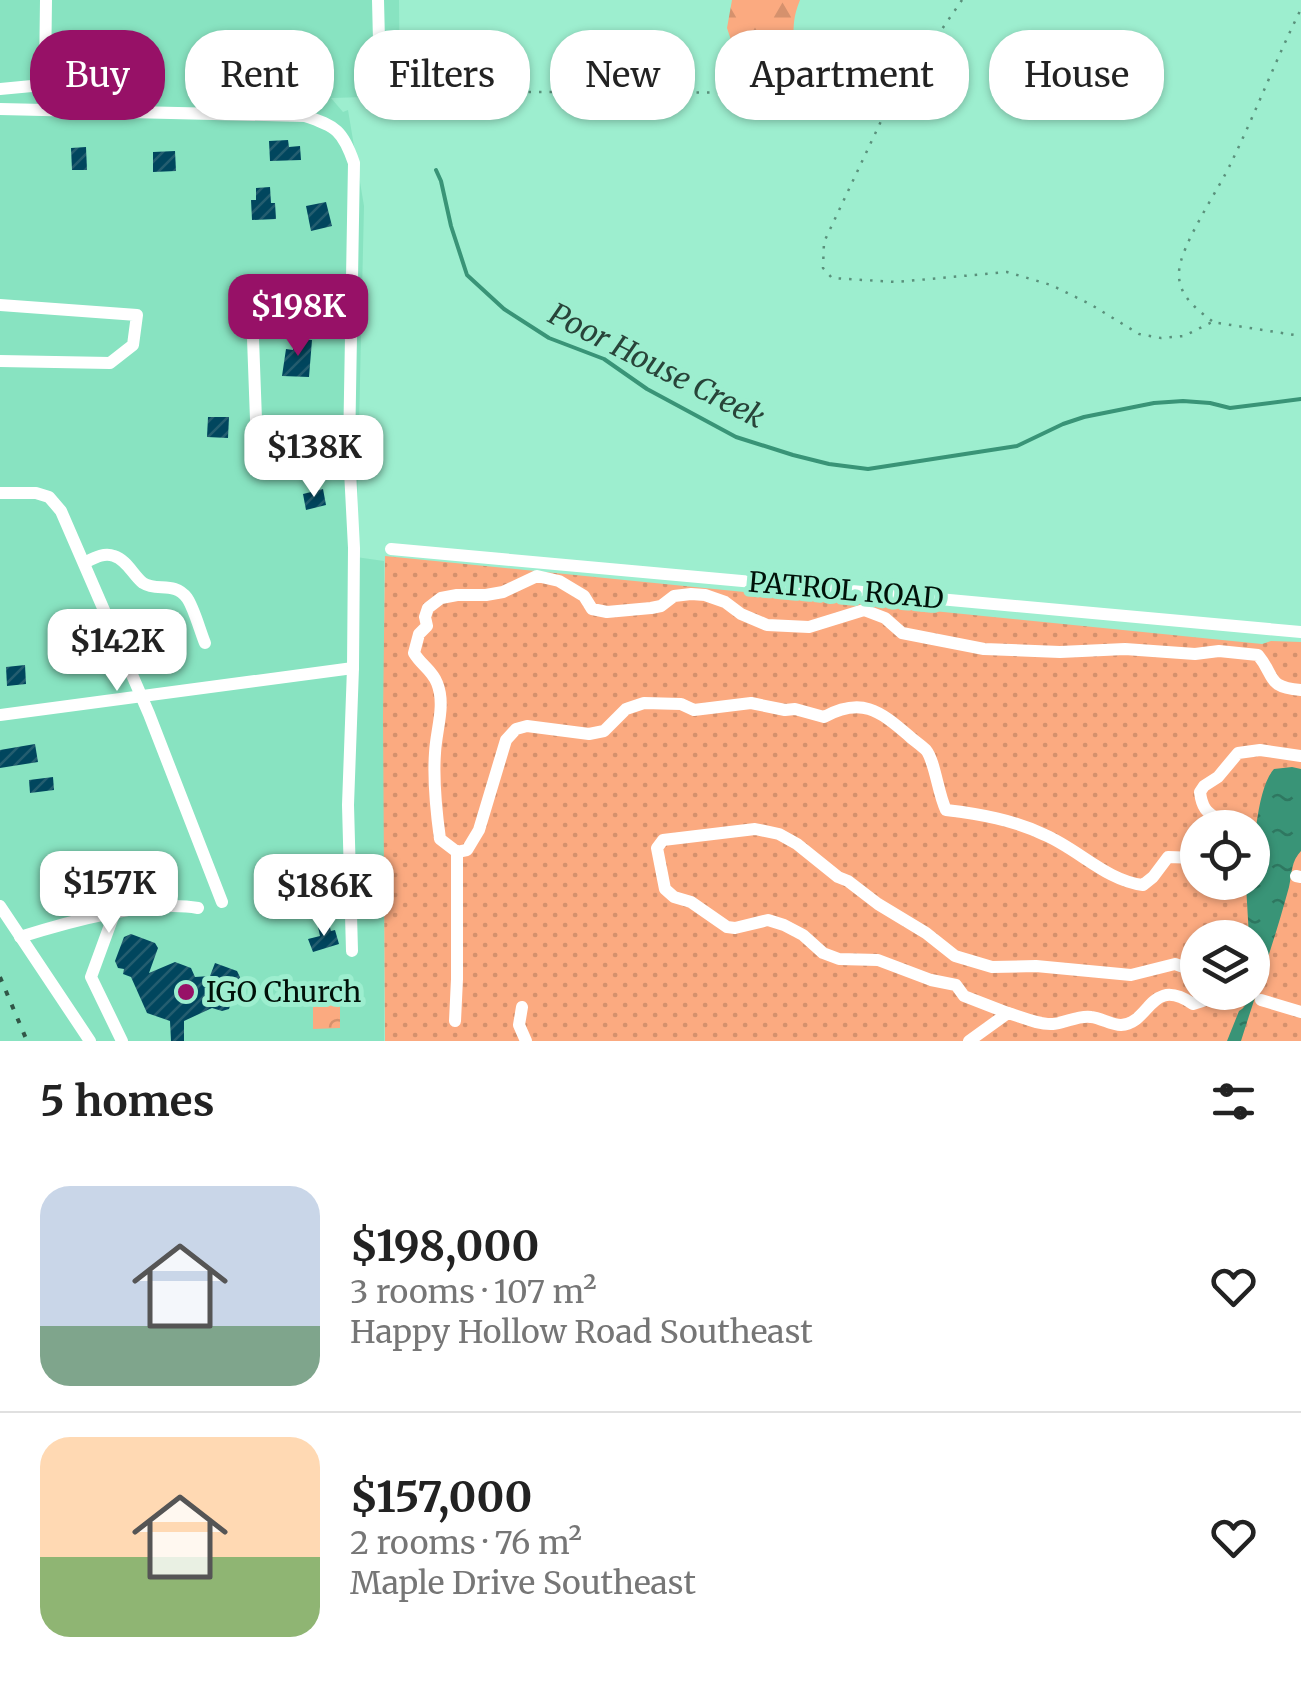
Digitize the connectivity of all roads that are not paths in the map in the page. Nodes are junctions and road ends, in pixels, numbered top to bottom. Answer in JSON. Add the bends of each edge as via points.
{"nodes":[{"id":1,"x":46,"y":0,"type":"edge"},
{"id":2,"x":378,"y":0,"type":"edge"},
{"id":3,"x":379,"y":30,"type":"edge"},
{"id":4,"x":0,"y":89,"type":"edge"},
{"id":5,"x":0,"y":108,"type":"edge"},
{"id":6,"x":0,"y":305,"type":"edge"},
{"id":7,"x":252,"y":311,"type":"dead end"},
{"id":8,"x":0,"y":361,"type":"edge"},
{"id":9,"x":349,"y":451,"type":"junction"},
{"id":10,"x":0,"y":493,"type":"edge"},
{"id":11,"x":391,"y":549,"type":"dead end"},
{"id":12,"x":84,"y":563,"type":"junction"},
{"id":13,"x":1301,"y":632,"type":"edge"},
{"id":14,"x":204,"y":643,"type":"dead end"},
{"id":15,"x":353,"y":668,"type":"junction"},
{"id":16,"x":1301,"y":690,"type":"edge"},
{"id":17,"x":142,"y":697,"type":"junction"},
{"id":18,"x":0,"y":715,"type":"edge"},
{"id":19,"x":1301,"y":756,"type":"edge"},
{"id":20,"x":1205,"y":810,"type":"edge"},
{"id":21,"x":457,"y":852,"type":"junction"},
{"id":22,"x":1180,"y":857,"type":"edge"},
{"id":23,"x":222,"y":902,"type":"dead end"},
{"id":24,"x":0,"y":906,"type":"edge"},
{"id":25,"x":198,"y":908,"type":"dead end"},
{"id":26,"x":114,"y":914,"type":"junction"},
{"id":27,"x":20,"y":937,"type":"junction"},
{"id":28,"x":352,"y":951,"type":"dead end"},
{"id":29,"x":1180,"y":966,"type":"edge"},
{"id":30,"x":1180,"y":996,"type":"edge"},
{"id":31,"x":1270,"y":1002,"type":"edge"},
{"id":32,"x":522,"y":1006,"type":"dead end"},
{"id":33,"x":1298,"y":1007,"type":"edge"},
{"id":34,"x":1008,"y":1013,"type":"junction"},
{"id":35,"x":455,"y":1021,"type":"dead end"},
{"id":36,"x":87,"y":1041,"type":"edge"},
{"id":37,"x":122,"y":1041,"type":"edge"},
{"id":38,"x":526,"y":1041,"type":"edge"},
{"id":39,"x":969,"y":1041,"type":"edge"}],
"edges":[{"from":1,"to":4,"type":"street","via":[[45,77],[32,86]]},
{"from":2,"to":3,"type":"street"},
{"from":5,"to":9,"type":"street","via":[[305,116],[339,131],[354,163]]},
{"from":6,"to":8,"type":"street","via":[[138,315],[133,345],[110,364]]},
{"from":7,"to":9,"type":"street","via":[[258,447]]},
{"from":9,"to":15,"type":"street"},
{"from":10,"to":12,"type":"street","via":[[49,497]]},
{"from":11,"to":13,"type":"street","name":"PATROL ROAD"},
{"from":12,"to":14,"type":"street","via":[[112,554],[144,583],[171,586],[187,598]]},
{"from":12,"to":17,"type":"street"},
{"from":15,"to":17,"type":"street"},
{"from":15,"to":28,"type":"street"},
{"from":16,"to":21,"type":"street","via":[[1281,688],[1258,655],[984,649],[902,632],[864,610],[809,626],[767,625],[725,602],[691,594],[661,606],[607,612],[592,608],[560,580],[537,576],[502,592],[441,598],[428,608],[428,626],[419,634],[414,653],[431,671],[441,702],[435,750],[440,839]]},
{"from":17,"to":18,"type":"street"},
{"from":17,"to":23,"type":"street"},
{"from":19,"to":20,"type":"street","via":[[1238,752],[1200,792]]},
{"from":21,"to":22,"type":"street","via":[[467,850],[478,830],[506,740],[516,729],[604,731],[626,709],[644,703],[694,710],[752,704],[824,717],[839,708],[872,709],[928,752],[946,810],[988,815],[1044,834],[1133,884],[1143,885],[1168,857]]},
{"from":21,"to":35,"type":"street"},
{"from":24,"to":27,"type":"street"},
{"from":25,"to":26,"type":"street","via":[[180,904]]},
{"from":26,"to":27,"type":"street"},
{"from":26,"to":37,"type":"street","via":[[91,976]]},
{"from":27,"to":36,"type":"street"},
{"from":29,"to":34,"type":"street","via":[[1132,975],[992,967],[960,958],[779,834],[702,835],[663,840],[657,848],[665,890],[726,927],[768,920],[823,953],[878,960],[956,985],[964,996]]},
{"from":30,"to":34,"type":"street","via":[[1154,999],[1127,1024],[1087,1016],[1040,1023]]},
{"from":31,"to":33,"type":"street"},
{"from":32,"to":38,"type":"street","via":[[519,1025]]},
{"from":34,"to":39,"type":"street"}]}
